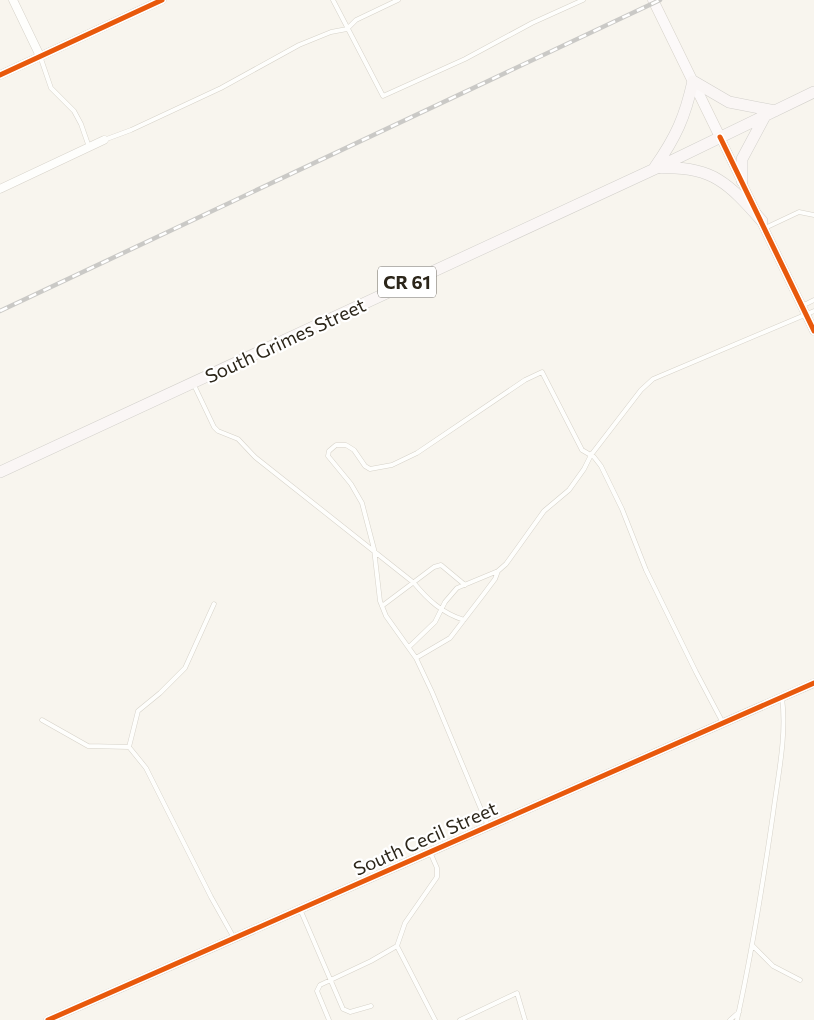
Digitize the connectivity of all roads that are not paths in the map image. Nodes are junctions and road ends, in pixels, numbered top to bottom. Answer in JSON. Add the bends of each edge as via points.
{"nodes":[{"id":1,"x":13,"y":0,"type":"edge"},
{"id":2,"x":162,"y":0,"type":"edge"},
{"id":3,"x":333,"y":0,"type":"edge"},
{"id":4,"x":398,"y":0,"type":"edge"},
{"id":5,"x":583,"y":0,"type":"edge"},
{"id":6,"x":653,"y":0,"type":"edge"},
{"id":7,"x":347,"y":30,"type":"junction"},
{"id":8,"x":40,"y":56,"type":"junction"},
{"id":9,"x":0,"y":75,"type":"edge"},
{"id":10,"x":693,"y":81,"type":"junction"},
{"id":11,"x":814,"y":92,"type":"edge"},
{"id":12,"x":770,"y":113,"type":"junction"},
{"id":13,"x":720,"y":137,"type":"junction"},
{"id":14,"x":104,"y":140,"type":"joint"},
{"id":15,"x":89,"y":147,"type":"junction"},
{"id":16,"x":654,"y":169,"type":"junction"},
{"id":17,"x":742,"y":181,"type":"junction"},
{"id":18,"x":0,"y":189,"type":"edge"},
{"id":19,"x":814,"y":215,"type":"edge"},
{"id":20,"x":764,"y":224,"type":"junction"},
{"id":21,"x":814,"y":300,"type":"edge"},
{"id":22,"x":802,"y":306,"type":"junction"},
{"id":23,"x":810,"y":312,"type":"edge"},
{"id":24,"x":814,"y":331,"type":"edge"},
{"id":25,"x":193,"y":382,"type":"junction"},
{"id":26,"x":591,"y":455,"type":"junction"},
{"id":27,"x":0,"y":472,"type":"edge"},
{"id":28,"x":375,"y":553,"type":"junction"},
{"id":29,"x":498,"y":571,"type":"junction"},
{"id":30,"x":414,"y":582,"type":"junction"},
{"id":31,"x":465,"y":584,"type":"junction"},
{"id":32,"x":214,"y":604,"type":"dead end"},
{"id":33,"x":382,"y":606,"type":"junction"},
{"id":34,"x":441,"y":610,"type":"junction"},
{"id":35,"x":464,"y":620,"type":"junction"},
{"id":36,"x":409,"y":647,"type":"junction"},
{"id":37,"x":416,"y":658,"type":"junction"},
{"id":38,"x":814,"y":683,"type":"edge"},
{"id":39,"x":782,"y":697,"type":"junction"},
{"id":40,"x":42,"y":720,"type":"dead end"},
{"id":41,"x":723,"y":723,"type":"junction"},
{"id":42,"x":129,"y":746,"type":"junction"},
{"id":43,"x":488,"y":826,"type":"junction"},
{"id":44,"x":430,"y":852,"type":"junction"},
{"id":45,"x":300,"y":909,"type":"junction"},
{"id":46,"x":234,"y":938,"type":"junction"},
{"id":47,"x":752,"y":944,"type":"junction"},
{"id":48,"x":397,"y":946,"type":"junction"},
{"id":49,"x":331,"y":980,"type":"junction"},
{"id":50,"x":800,"y":980,"type":"dead end"},
{"id":51,"x":371,"y":1006,"type":"dead end"},
{"id":52,"x":739,"y":1012,"type":"junction"},
{"id":53,"x":48,"y":1020,"type":"edge"},
{"id":54,"x":329,"y":1020,"type":"edge"},
{"id":55,"x":435,"y":1020,"type":"edge"},
{"id":56,"x":460,"y":1020,"type":"edge"},
{"id":57,"x":525,"y":1020,"type":"edge"},
{"id":58,"x":730,"y":1020,"type":"edge"},
{"id":59,"x":737,"y":1020,"type":"edge"}],
"edges":[{"from":1,"to":8,"type":"street"},
{"from":2,"to":8,"type":"street"},
{"from":3,"to":7,"type":"lane"},
{"from":4,"to":7,"type":"lane","via":[[356,20]]},
{"from":5,"to":7,"type":"lane","via":[[383,96]]},
{"from":6,"to":10,"type":"main road"},
{"from":7,"to":14,"type":"lane","via":[[331,32],[299,44],[222,88]]},
{"from":8,"to":9,"type":"street"},
{"from":8,"to":15,"type":"lane","via":[[52,88],[74,111]]},
{"from":10,"to":12,"type":"main road","via":[[729,102]]},
{"from":10,"to":13,"type":"main road"},
{"from":10,"to":16,"type":"main road","via":[[680,126]]},
{"from":11,"to":12,"type":"main road","name":"South Grimes Street","number":"CR 61"},
{"from":12,"to":13,"type":"main road","name":"South Grimes Street","number":"CR 61"},
{"from":12,"to":17,"type":"main road","via":[[742,159]]},
{"from":13,"to":16,"type":"main road","name":"South Grimes Street","number":"CR 61"},
{"from":13,"to":17,"type":"street"},
{"from":14,"to":15,"type":"street"},
{"from":15,"to":18,"type":"street"},
{"from":16,"to":20,"type":"main road","via":[[683,167],[714,176],[736,192]]},
{"from":16,"to":25,"type":"main road","name":"South Grimes Street","number":"CR 61"},
{"from":17,"to":20,"type":"street"},
{"from":19,"to":20,"type":"lane","via":[[799,212]]},
{"from":20,"to":22,"type":"street"},
{"from":21,"to":22,"type":"lane"},
{"from":22,"to":23,"type":"street"},
{"from":23,"to":24,"type":"street"},
{"from":23,"to":26,"type":"lane","via":[[653,379]]},
{"from":25,"to":27,"type":"main road","name":"South Grimes Street","number":"CR 61"},
{"from":25,"to":28,"type":"lane","via":[[218,431],[238,438],[255,457]]},
{"from":26,"to":28,"type":"lane","via":[[582,450],[542,372],[417,453],[392,465],[370,468],[354,450],[346,445],[336,445],[328,456],[362,503]]},
{"from":26,"to":29,"type":"lane","via":[[569,490],[544,511]]},
{"from":26,"to":41,"type":"lane","via":[[601,466],[646,570]]},
{"from":28,"to":30,"type":"lane"},
{"from":28,"to":33,"type":"lane"},
{"from":29,"to":31,"type":"lane"},
{"from":29,"to":35,"type":"lane"},
{"from":30,"to":31,"type":"lane","via":[[441,565]]},
{"from":30,"to":33,"type":"lane"},
{"from":30,"to":34,"type":"lane"},
{"from":31,"to":34,"type":"lane","via":[[457,588]]},
{"from":32,"to":42,"type":"lane","via":[[185,668],[138,710]]},
{"from":33,"to":36,"type":"lane"},
{"from":34,"to":35,"type":"lane"},
{"from":34,"to":36,"type":"lane","via":[[435,622]]},
{"from":35,"to":37,"type":"lane","via":[[450,638]]},
{"from":36,"to":37,"type":"lane"},
{"from":37,"to":43,"type":"lane"},
{"from":38,"to":39,"type":"street","name":"South Cecil Street"},
{"from":39,"to":41,"type":"street","name":"South Cecil Street"},
{"from":39,"to":47,"type":"lane","via":[[782,747]]},
{"from":40,"to":42,"type":"lane","via":[[88,746]]},
{"from":41,"to":43,"type":"street","name":"South Cecil Street"},
{"from":42,"to":46,"type":"lane","via":[[146,768]]},
{"from":43,"to":44,"type":"street","name":"South Cecil Street"},
{"from":44,"to":45,"type":"street","name":"South Cecil Street"},
{"from":44,"to":48,"type":"lane","via":[[437,877],[405,923]]},
{"from":45,"to":46,"type":"street","name":"South Cecil Street"},
{"from":45,"to":49,"type":"lane"},
{"from":46,"to":53,"type":"street","name":"South Cecil Street"},
{"from":47,"to":50,"type":"lane","via":[[773,966]]},
{"from":47,"to":52,"type":"lane"},
{"from":48,"to":49,"type":"lane"},
{"from":48,"to":55,"type":"lane"},
{"from":49,"to":51,"type":"lane","via":[[343,1009],[350,1012]]},
{"from":49,"to":54,"type":"lane","via":[[320,985],[317,991]]},
{"from":52,"to":58,"type":"lane"},
{"from":52,"to":59,"type":"lane"},
{"from":56,"to":57,"type":"lane","via":[[516,993]]}]}
